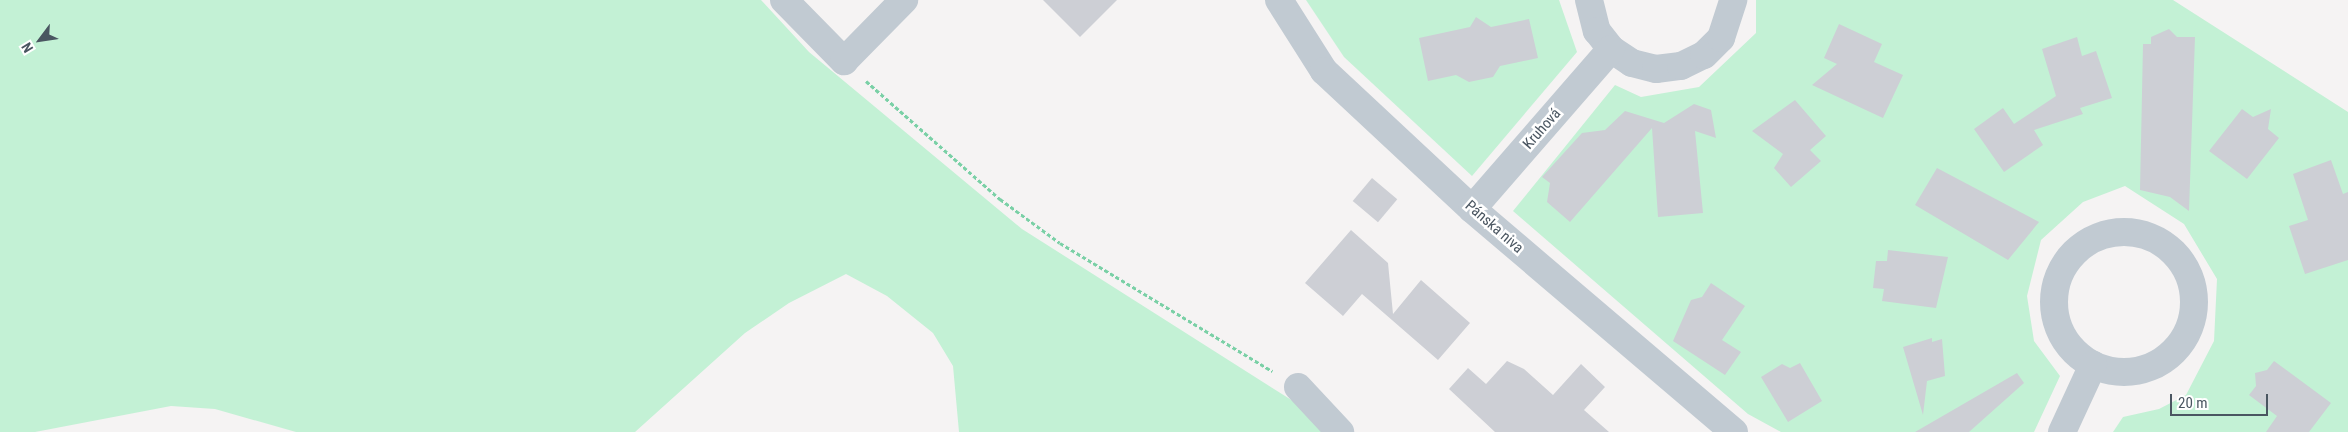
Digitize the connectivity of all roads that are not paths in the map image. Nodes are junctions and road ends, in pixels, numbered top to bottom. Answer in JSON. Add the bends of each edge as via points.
{"nodes":[{"id":1,"x":784,"y":0,"type":"edge"},
{"id":2,"x":904,"y":0,"type":"edge"},
{"id":3,"x":1279,"y":0,"type":"edge"},
{"id":4,"x":1589,"y":0,"type":"edge"},
{"id":5,"x":1732,"y":0,"type":"edge"},
{"id":6,"x":1611,"y":49,"type":"junction"},
{"id":7,"x":1472,"y":209,"type":"junction"},
{"id":8,"x":2093,"y":365,"type":"junction"},
{"id":9,"x":1298,"y":387,"type":"road end"},
{"id":10,"x":1731,"y":431,"type":"edge"},
{"id":11,"x":1340,"y":432,"type":"edge"},
{"id":12,"x":2062,"y":432,"type":"edge"}],
"edges":[{"from":1,"to":2,"type":"street","via":[[844,61]]},
{"from":3,"to":7,"type":"street","name":"Pánska niva","via":[[1324,71]]},
{"from":4,"to":6,"type":"street","via":[[1597,31]]},
{"from":5,"to":6,"type":"street","via":[[1721,38],[1704,55],[1681,66],[1656,69],[1632,63]]},
{"from":6,"to":7,"type":"street","name":"Kruhová"},
{"from":7,"to":10,"type":"street","name":"Pánska niva"},
{"from":8,"to":8,"type":"street","via":[[2137,371],[2158,363],[2187,331],[2194,310],[2187,274],[2171,250],[2150,236],[2127,231],[2096,238],[2065,262],[2056,284],[2054,308],[2060,332],[2074,351]]},
{"from":8,"to":12,"type":"street"},
{"from":9,"to":11,"type":"street"}]}
